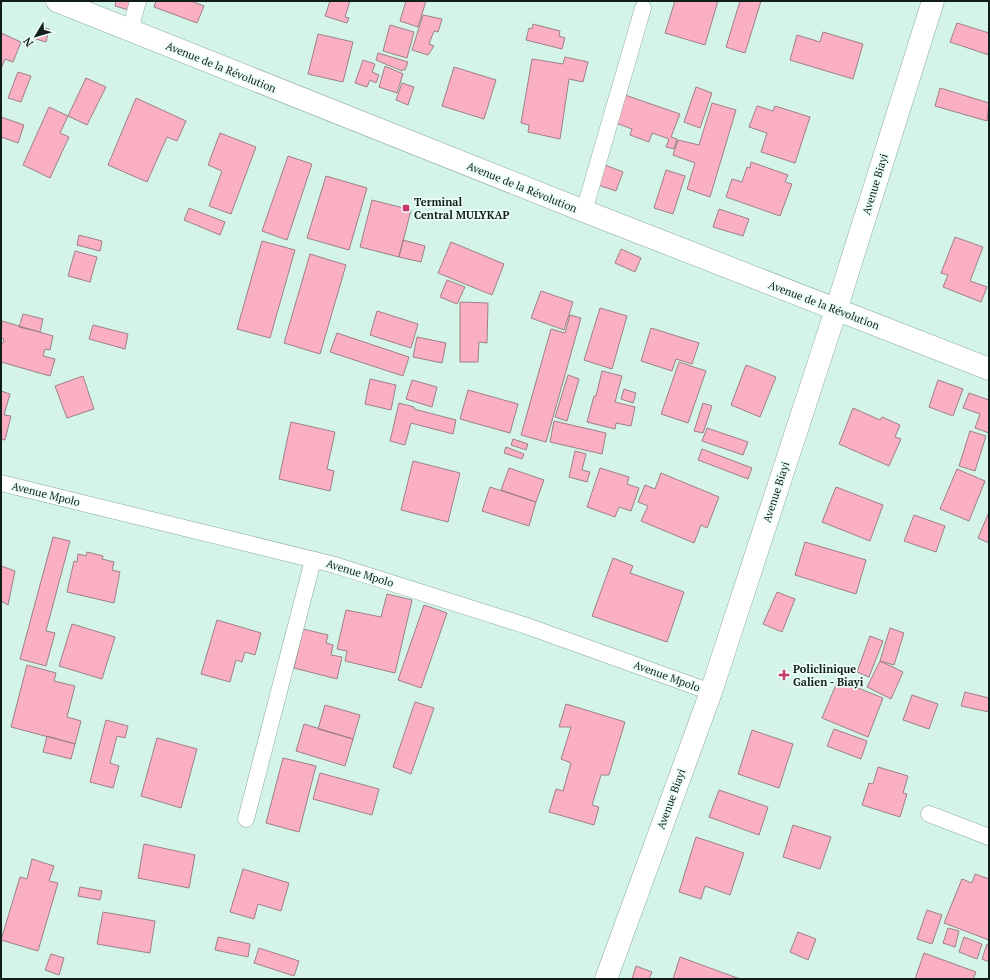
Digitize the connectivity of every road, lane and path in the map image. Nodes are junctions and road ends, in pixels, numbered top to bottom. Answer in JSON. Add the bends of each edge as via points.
{"nodes":[{"id":1,"x":57,"y":1,"type":"edge"},
{"id":2,"x":138,"y":1,"type":"edge"},
{"id":3,"x":932,"y":1,"type":"edge"},
{"id":4,"x":643,"y":8,"type":"dead end"},
{"id":5,"x":130,"y":30,"type":"junction"},
{"id":6,"x":584,"y":211,"type":"junction"},
{"id":7,"x":836,"y":310,"type":"junction"},
{"id":8,"x":989,"y":369,"type":"edge"},
{"id":9,"x":1,"y":483,"type":"edge"},
{"id":10,"x":313,"y":560,"type":"junction"},
{"id":11,"x":711,"y":692,"type":"junction"},
{"id":12,"x":929,"y":814,"type":"dead end"},
{"id":13,"x":246,"y":819,"type":"dead end"},
{"id":14,"x":989,"y":837,"type":"edge"},
{"id":15,"x":606,"y":979,"type":"edge"}],
"edges":[{"from":1,"to":5,"type":"street","name":"Avenue de la Révolution"},
{"from":2,"to":5,"type":"street"},
{"from":3,"to":7,"type":"street","name":"Avenue Biayi"},
{"from":4,"to":6,"type":"street"},
{"from":5,"to":6,"type":"street","name":"Avenue de la Révolution"},
{"from":6,"to":7,"type":"street","name":"Avenue de la Révolution"},
{"from":7,"to":8,"type":"street","name":"Avenue de la Révolution"},
{"from":7,"to":11,"type":"street","name":"Avenue Biayi"},
{"from":9,"to":10,"type":"street","name":"Avenue Mpolo"},
{"from":10,"to":11,"type":"street","name":"Avenue Mpolo","via":[[524,625]]},
{"from":10,"to":13,"type":"street"},
{"from":11,"to":15,"type":"street","name":"Avenue Biayi"},
{"from":12,"to":14,"type":"street"}]}
